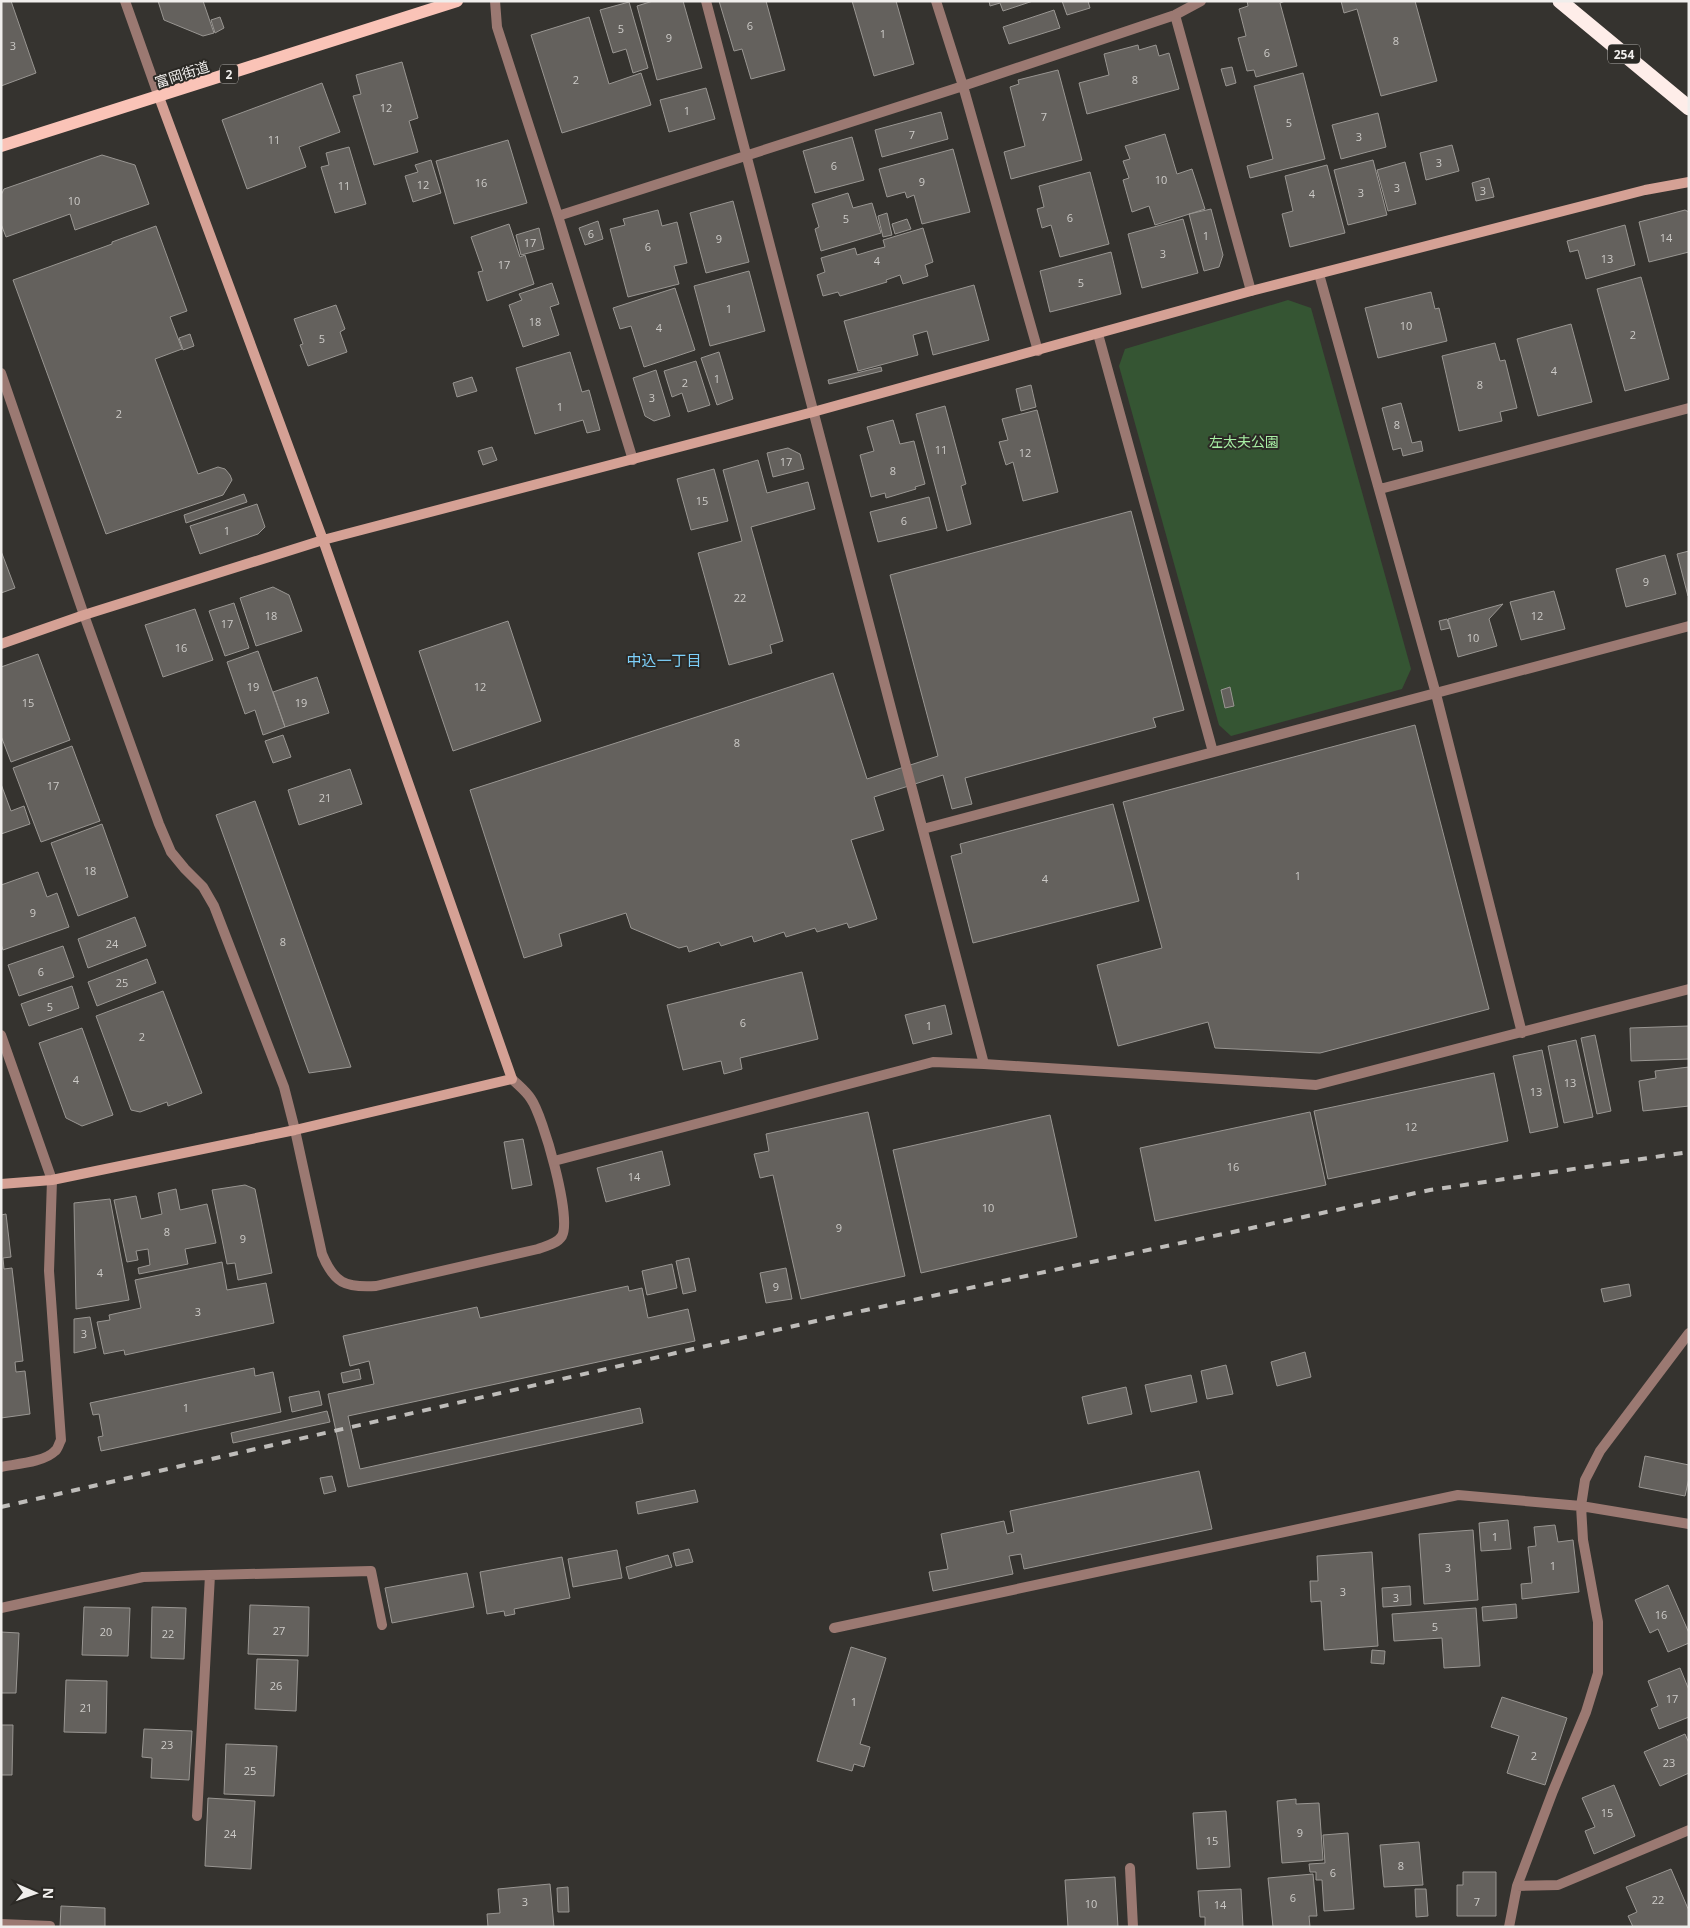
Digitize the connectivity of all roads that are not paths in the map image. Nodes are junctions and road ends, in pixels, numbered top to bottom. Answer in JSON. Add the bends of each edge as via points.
{"nodes":[{"id":1,"x":125,"y":1,"type":"edge"},
{"id":2,"x":457,"y":1,"type":"edge"},
{"id":3,"x":496,"y":1,"type":"edge"},
{"id":4,"x":706,"y":1,"type":"edge"},
{"id":5,"x":936,"y":1,"type":"edge"},
{"id":6,"x":1201,"y":1,"type":"edge"},
{"id":7,"x":1560,"y":1,"type":"edge"},
{"id":8,"x":1175,"y":15,"type":"junction"},
{"id":9,"x":963,"y":86,"type":"junction"},
{"id":10,"x":159,"y":97,"type":"junction"},
{"id":11,"x":1689,"y":108,"type":"edge"},
{"id":12,"x":1,"y":146,"type":"edge"},
{"id":13,"x":748,"y":154,"type":"junction"},
{"id":14,"x":1689,"y":182,"type":"edge"},
{"id":15,"x":558,"y":216,"type":"junction"},
{"id":16,"x":1319,"y":274,"type":"junction"},
{"id":17,"x":1251,"y":290,"type":"junction"},
{"id":18,"x":1098,"y":334,"type":"junction"},
{"id":19,"x":1038,"y":351,"type":"junction"},
{"id":20,"x":1,"y":373,"type":"edge"},
{"id":21,"x":1689,"y":408,"type":"edge"},
{"id":22,"x":813,"y":412,"type":"junction"},
{"id":23,"x":634,"y":460,"type":"junction"},
{"id":24,"x":1380,"y":489,"type":"junction"},
{"id":25,"x":323,"y":540,"type":"junction"},
{"id":26,"x":84,"y":614,"type":"junction"},
{"id":27,"x":1689,"y":626,"type":"edge"},
{"id":28,"x":1,"y":644,"type":"edge"},
{"id":29,"x":1436,"y":694,"type":"junction"},
{"id":30,"x":1214,"y":752,"type":"junction"},
{"id":31,"x":923,"y":829,"type":"junction"},
{"id":32,"x":1689,"y":989,"type":"edge"},
{"id":33,"x":1522,"y":1033,"type":"junction"},
{"id":34,"x":1,"y":1035,"type":"edge"},
{"id":35,"x":984,"y":1064,"type":"junction"},
{"id":36,"x":512,"y":1078,"type":"junction"},
{"id":37,"x":295,"y":1130,"type":"junction"},
{"id":38,"x":554,"y":1161,"type":"junction"},
{"id":39,"x":52,"y":1180,"type":"junction"},
{"id":40,"x":1,"y":1184,"type":"edge"},
{"id":41,"x":1689,"y":1333,"type":"edge"},
{"id":42,"x":1,"y":1467,"type":"edge"},
{"id":43,"x":1581,"y":1506,"type":"junction"},
{"id":44,"x":1689,"y":1524,"type":"edge"},
{"id":45,"x":210,"y":1575,"type":"junction"},
{"id":46,"x":1,"y":1608,"type":"edge"},
{"id":47,"x":382,"y":1625,"type":"dead end"},
{"id":48,"x":834,"y":1628,"type":"dead end"},
{"id":49,"x":197,"y":1816,"type":"dead end"},
{"id":50,"x":1689,"y":1830,"type":"edge"},
{"id":51,"x":1130,"y":1868,"type":"dead end"},
{"id":52,"x":1517,"y":1886,"type":"junction"},
{"id":53,"x":1,"y":1924,"type":"edge"},
{"id":54,"x":50,"y":1926,"type":"edge"},
{"id":55,"x":1133,"y":1927,"type":"edge"},
{"id":56,"x":1509,"y":1927,"type":"edge"}],
"edges":[{"from":1,"to":10,"type":"street"},
{"from":2,"to":10,"type":"main road","name":"富岡街道","number":"2"},
{"from":3,"to":15,"type":"street","via":[[497,27]]},
{"from":4,"to":13,"type":"street"},
{"from":5,"to":9,"type":"street"},
{"from":6,"to":8,"type":"street"},
{"from":7,"to":11,"type":"highway","number":"254"},
{"from":8,"to":9,"type":"street"},
{"from":8,"to":17,"type":"street"},
{"from":9,"to":13,"type":"street"},
{"from":9,"to":19,"type":"street"},
{"from":10,"to":12,"type":"main road","name":"富岡街道","number":"2"},
{"from":10,"to":25,"type":"street"},
{"from":13,"to":15,"type":"street"},
{"from":13,"to":22,"type":"street"},
{"from":14,"to":16,"type":"street","via":[[1645,190]]},
{"from":15,"to":23,"type":"street"},
{"from":16,"to":17,"type":"street"},
{"from":16,"to":24,"type":"street"},
{"from":17,"to":18,"type":"street"},
{"from":18,"to":19,"type":"street"},
{"from":18,"to":30,"type":"street"},
{"from":19,"to":22,"type":"street"},
{"from":20,"to":26,"type":"street"},
{"from":21,"to":24,"type":"street"},
{"from":22,"to":23,"type":"street"},
{"from":22,"to":31,"type":"street"},
{"from":23,"to":25,"type":"street"},
{"from":24,"to":29,"type":"street"},
{"from":25,"to":26,"type":"street"},
{"from":25,"to":36,"type":"street"},
{"from":26,"to":28,"type":"street"},
{"from":26,"to":37,"type":"street","via":[[159,824],[171,852],[203,886],[214,906],[284,1087]]},
{"from":27,"to":29,"type":"street"},
{"from":29,"to":30,"type":"street"},
{"from":29,"to":33,"type":"street"},
{"from":30,"to":31,"type":"street"},
{"from":31,"to":35,"type":"street"},
{"from":32,"to":33,"type":"street"},
{"from":33,"to":35,"type":"street","via":[[1316,1085]]},
{"from":34,"to":39,"type":"street"},
{"from":35,"to":38,"type":"street","via":[[933,1062]]},
{"from":36,"to":37,"type":"street"},
{"from":36,"to":38,"type":"street","via":[[532,1099]]},
{"from":37,"to":38,"type":"street","via":[[322,1254],[338,1280],[360,1287],[552,1245],[562,1236],[564,1223]]},
{"from":37,"to":39,"type":"street"},
{"from":39,"to":40,"type":"street"},
{"from":39,"to":42,"type":"street","via":[[49,1271],[61,1440],[56,1451],[38,1460]]},
{"from":41,"to":43,"type":"street","via":[[1600,1451],[1586,1480]]},
{"from":43,"to":44,"type":"street"},
{"from":43,"to":48,"type":"street","via":[[1458,1495]]},
{"from":43,"to":52,"type":"street","via":[[1583,1540],[1598,1622],[1598,1673],[1586,1712]]},
{"from":45,"to":46,"type":"street","via":[[143,1577]]},
{"from":45,"to":47,"type":"street","via":[[371,1571]]},
{"from":45,"to":49,"type":"street"},
{"from":50,"to":52,"type":"street","via":[[1558,1885]]},
{"from":51,"to":55,"type":"street"},
{"from":52,"to":56,"type":"street"},
{"from":53,"to":54,"type":"street"}]}
